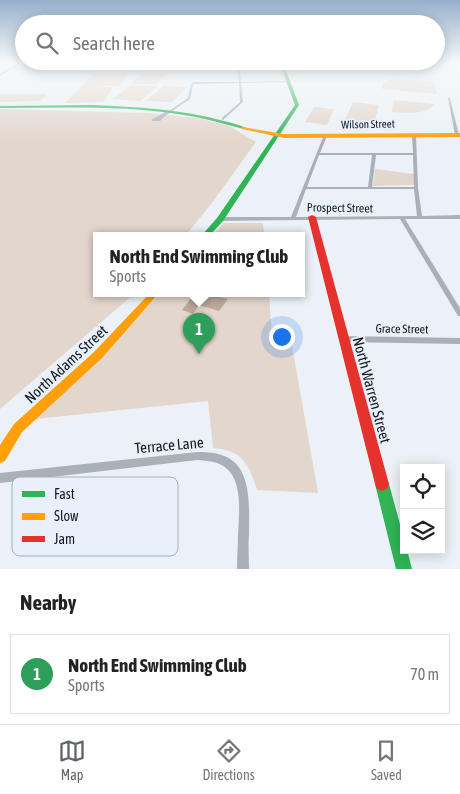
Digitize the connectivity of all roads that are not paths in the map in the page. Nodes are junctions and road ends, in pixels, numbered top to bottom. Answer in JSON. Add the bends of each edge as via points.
{"nodes":[{"id":1,"x":191,"y":89,"type":"edge"},
{"id":2,"x":241,"y":89,"type":"edge"},
{"id":3,"x":291,"y":89,"type":"edge"},
{"id":4,"x":449,"y":98,"type":"dead end"},
{"id":5,"x":0,"y":107,"type":"edge"},
{"id":6,"x":168,"y":112,"type":"junction"},
{"id":7,"x":223,"y":119,"type":"junction"},
{"id":8,"x":277,"y":135,"type":"junction"},
{"id":9,"x":414,"y":135,"type":"junction"},
{"id":10,"x":458,"y":135,"type":"edge"},
{"id":11,"x":324,"y":136,"type":"junction"},
{"id":12,"x":319,"y":154,"type":"junction"},
{"id":13,"x":374,"y":154,"type":"junction"},
{"id":14,"x":415,"y":154,"type":"junction"},
{"id":15,"x":370,"y":187,"type":"junction"},
{"id":16,"x":304,"y":188,"type":"junction"},
{"id":17,"x":416,"y":188,"type":"junction"},
{"id":18,"x":293,"y":217,"type":"junction"},
{"id":19,"x":312,"y":217,"type":"junction"},
{"id":20,"x":460,"y":217,"type":"edge"},
{"id":21,"x":402,"y":218,"type":"junction"},
{"id":22,"x":420,"y":218,"type":"junction"},
{"id":23,"x":220,"y":219,"type":"junction"},
{"id":24,"x":209,"y":232,"type":"edge"},
{"id":25,"x":151,"y":297,"type":"edge"},
{"id":26,"x":460,"y":314,"type":"edge"},
{"id":27,"x":344,"y":339,"type":"junction"},
{"id":28,"x":460,"y":341,"type":"edge"},
{"id":29,"x":0,"y":458,"type":"edge"},
{"id":30,"x":0,"y":478,"type":"edge"},
{"id":31,"x":243,"y":569,"type":"edge"},
{"id":32,"x":404,"y":569,"type":"edge"}],
"edges":[{"from":1,"to":6,"type":"street","via":[[189,98]]},
{"from":2,"to":7,"type":"street","via":[[242,102]]},
{"from":3,"to":8,"type":"street","via":[[297,105]]},
{"from":4,"to":10,"type":"street"},
{"from":5,"to":6,"type":"street","name":"Wilson Street","via":[[112,107]]},
{"from":6,"to":7,"type":"street","name":"Wilson Street"},
{"from":7,"to":8,"type":"street","name":"Wilson Street","via":[[251,130]]},
{"from":8,"to":11,"type":"street","name":"Wilson Street"},
{"from":8,"to":23,"type":"street"},
{"from":9,"to":10,"type":"street","name":"Wilson Street"},
{"from":9,"to":11,"type":"street","name":"Wilson Street"},
{"from":9,"to":14,"type":"street"},
{"from":11,"to":12,"type":"street"},
{"from":12,"to":13,"type":"street"},
{"from":12,"to":16,"type":"street"},
{"from":13,"to":14,"type":"street"},
{"from":13,"to":15,"type":"street"},
{"from":14,"to":17,"type":"street"},
{"from":15,"to":16,"type":"street"},
{"from":15,"to":17,"type":"street"},
{"from":16,"to":18,"type":"street"},
{"from":17,"to":22,"type":"street"},
{"from":18,"to":19,"type":"street","name":"Prospect Street"},
{"from":18,"to":23,"type":"street","name":"Prospect Street"},
{"from":19,"to":21,"type":"street","name":"Prospect Street"},
{"from":19,"to":27,"type":"street","name":"North Warren Street"},
{"from":20,"to":22,"type":"street","name":"Prospect Street"},
{"from":21,"to":22,"type":"street","name":"Prospect Street"},
{"from":21,"to":26,"type":"street"},
{"from":23,"to":24,"type":"street"},
{"from":25,"to":29,"type":"street","name":"North Adams Street","via":[[98,355],[18,428]]},
{"from":27,"to":28,"type":"street","name":"Grace Street"},
{"from":27,"to":32,"type":"street","name":"North Warren Street"},
{"from":30,"to":31,"type":"street","name":"Terrace Lane","via":[[198,456],[217,457],[234,468],[243,485]]}]}
